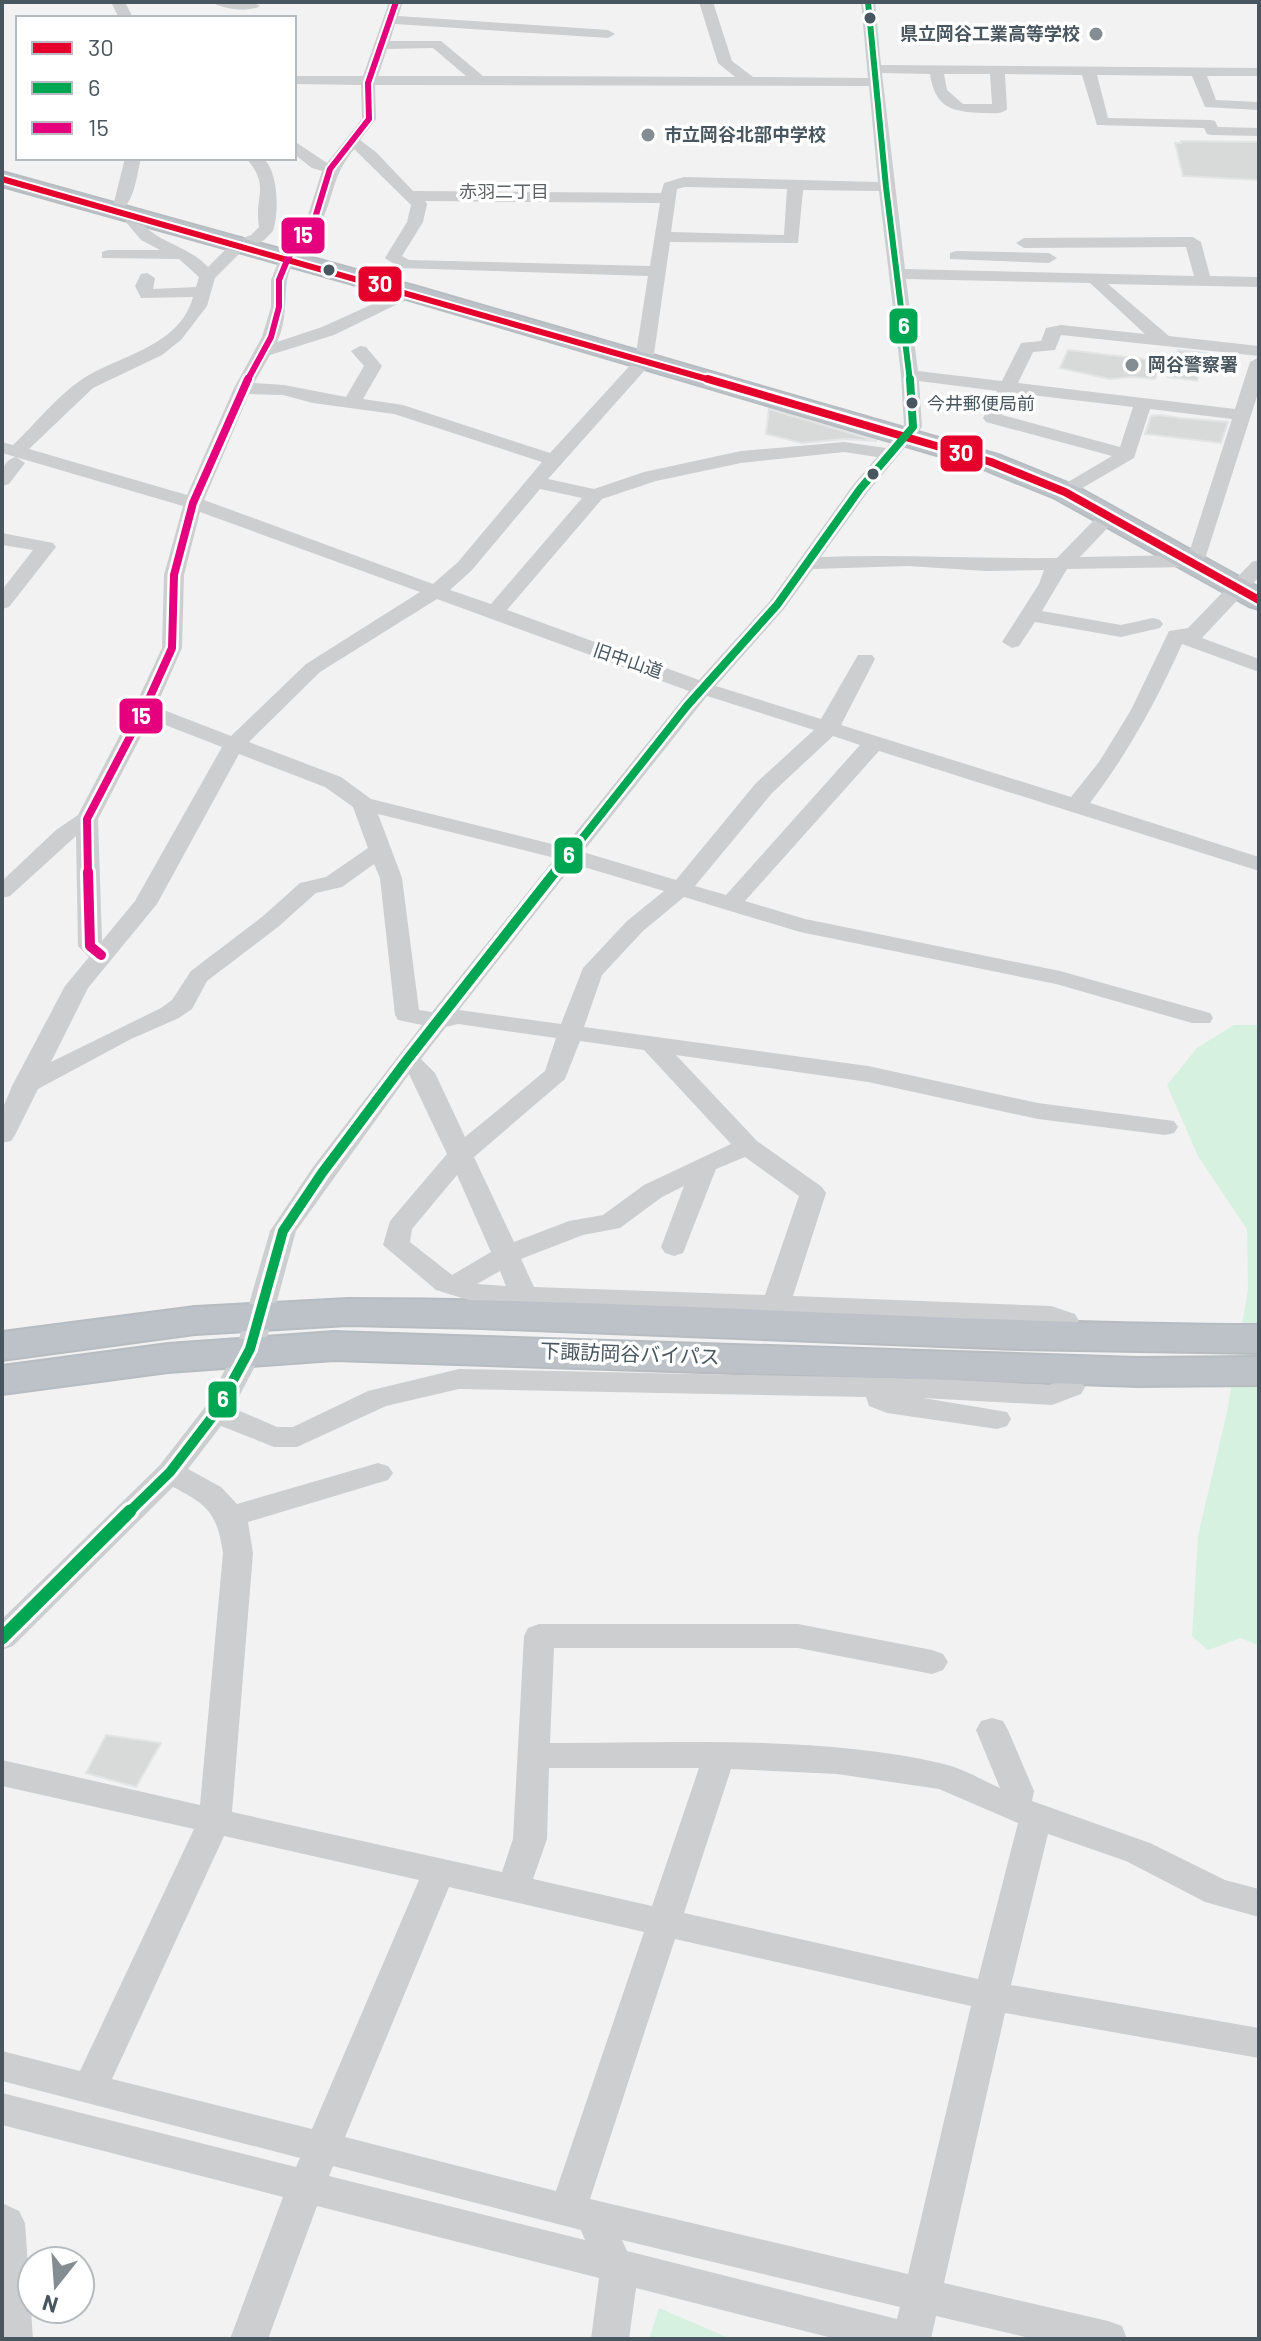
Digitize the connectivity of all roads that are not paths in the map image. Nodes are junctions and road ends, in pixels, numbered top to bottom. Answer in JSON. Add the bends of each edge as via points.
{"nodes":[{"id":1,"x":218,"y":2,"type":"edge"},
{"id":2,"x":396,"y":2,"type":"edge"},
{"id":3,"x":706,"y":2,"type":"edge"},
{"id":4,"x":868,"y":2,"type":"edge"},
{"id":5,"x":253,"y":6,"type":"dead end"},
{"id":6,"x":391,"y":20,"type":"junction"},
{"id":7,"x":520,"y":30,"type":"junction"},
{"id":8,"x":608,"y":34,"type":"dead end"},
{"id":9,"x":383,"y":45,"type":"junction"},
{"id":10,"x":511,"y":47,"type":"dead end"},
{"id":11,"x":936,"y":68,"type":"junction"},
{"id":12,"x":997,"y":68,"type":"junction"},
{"id":13,"x":1088,"y":70,"type":"junction"},
{"id":14,"x":1198,"y":72,"type":"junction"},
{"id":15,"x":1259,"y":72,"type":"edge"},
{"id":16,"x":876,"y":76,"type":"junction"},
{"id":17,"x":296,"y":80,"type":"edge"},
{"id":18,"x":479,"y":80,"type":"junction"},
{"id":19,"x":750,"y":82,"type":"junction"},
{"id":20,"x":368,"y":83,"type":"junction"},
{"id":21,"x":1259,"y":106,"type":"edge"},
{"id":22,"x":1216,"y":117,"type":"dead end"},
{"id":23,"x":1259,"y":118,"type":"edge"},
{"id":24,"x":1259,"y":132,"type":"edge"},
{"id":25,"x":353,"y":142,"type":"junction"},
{"id":26,"x":296,"y":148,"type":"edge"},
{"id":27,"x":132,"y":160,"type":"edge"},
{"id":28,"x":258,"y":160,"type":"edge"},
{"id":29,"x":330,"y":169,"type":"junction"},
{"id":30,"x":2,"y":179,"type":"edge"},
{"id":31,"x":795,"y":185,"type":"junction"},
{"id":32,"x":886,"y":187,"type":"junction"},
{"id":33,"x":408,"y":196,"type":"junction"},
{"id":34,"x":667,"y":198,"type":"junction"},
{"id":35,"x":113,"y":209,"type":"junction"},
{"id":36,"x":141,"y":217,"type":"junction"},
{"id":37,"x":662,"y":237,"type":"junction"},
{"id":38,"x":239,"y":245,"type":"junction"},
{"id":39,"x":1025,"y":250,"type":"junction"},
{"id":40,"x":108,"y":255,"type":"dead end"},
{"id":41,"x":187,"y":255,"type":"junction"},
{"id":42,"x":288,"y":258,"type":"junction"},
{"id":43,"x":1089,"y":260,"type":"dead end"},
{"id":44,"x":1158,"y":260,"type":"junction"},
{"id":45,"x":657,"y":271,"type":"junction"},
{"id":46,"x":898,"y":274,"type":"junction"},
{"id":47,"x":957,"y":275,"type":"junction"},
{"id":48,"x":1028,"y":277,"type":"junction"},
{"id":49,"x":147,"y":278,"type":"dead end"},
{"id":50,"x":1097,"y":278,"type":"junction"},
{"id":51,"x":1203,"y":280,"type":"junction"},
{"id":52,"x":1259,"y":282,"type":"edge"},
{"id":53,"x":206,"y":285,"type":"junction"},
{"id":54,"x":412,"y":293,"type":"junction"},
{"id":55,"x":1164,"y":341,"type":"junction"},
{"id":56,"x":265,"y":351,"type":"junction"},
{"id":57,"x":360,"y":351,"type":"dead end"},
{"id":58,"x":1259,"y":351,"type":"edge"},
{"id":59,"x":644,"y":361,"type":"junction"},
{"id":60,"x":1259,"y":362,"type":"edge"},
{"id":61,"x":910,"y":375,"type":"junction"},
{"id":62,"x":1009,"y":386,"type":"junction"},
{"id":63,"x":243,"y":388,"type":"junction"},
{"id":64,"x":353,"y":401,"type":"junction"},
{"id":65,"x":1143,"y":403,"type":"junction"},
{"id":66,"x":1242,"y":415,"type":"junction"},
{"id":67,"x":898,"y":446,"type":"junction"},
{"id":68,"x":9,"y":453,"type":"edge"},
{"id":69,"x":1127,"y":454,"type":"junction"},
{"id":70,"x":554,"y":460,"type":"junction"},
{"id":71,"x":2,"y":480,"type":"edge"},
{"id":72,"x":534,"y":482,"type":"junction"},
{"id":73,"x":1065,"y":492,"type":"junction"},
{"id":74,"x":595,"y":495,"type":"junction"},
{"id":75,"x":193,"y":503,"type":"junction"},
{"id":76,"x":1109,"y":516,"type":"junction"},
{"id":77,"x":2,"y":539,"type":"edge"},
{"id":78,"x":1067,"y":561,"type":"junction"},
{"id":79,"x":1191,"y":561,"type":"junction"},
{"id":80,"x":807,"y":563,"type":"junction"},
{"id":81,"x":1252,"y":583,"type":"edge"},
{"id":82,"x":432,"y":593,"type":"junction"},
{"id":83,"x":2,"y":603,"type":"edge"},
{"id":84,"x":493,"y":614,"type":"junction"},
{"id":85,"x":1030,"y":615,"type":"junction"},
{"id":86,"x":1153,"y":624,"type":"dead end"},
{"id":87,"x":1176,"y":635,"type":"junction"},
{"id":88,"x":1012,"y":642,"type":"dead end"},
{"id":89,"x":865,"y":659,"type":"dead end"},
{"id":90,"x":1259,"y":666,"type":"edge"},
{"id":91,"x":702,"y":688,"type":"junction"},
{"id":92,"x":144,"y":710,"type":"junction"},
{"id":93,"x":829,"y":728,"type":"junction"},
{"id":94,"x":874,"y":743,"type":"junction"},
{"id":95,"x":233,"y":746,"type":"junction"},
{"id":96,"x":363,"y":804,"type":"junction"},
{"id":97,"x":1076,"y":806,"type":"junction"},
{"id":98,"x":87,"y":819,"type":"junction"},
{"id":99,"x":380,"y":850,"type":"junction"},
{"id":100,"x":570,"y":855,"type":"junction"},
{"id":101,"x":1259,"y":864,"type":"edge"},
{"id":102,"x":680,"y":889,"type":"junction"},
{"id":103,"x":2,"y":891,"type":"edge"},
{"id":104,"x":730,"y":904,"type":"junction"},
{"id":105,"x":101,"y":955,"type":"junction"},
{"id":106,"x":1201,"y":1018,"type":"dead end"},
{"id":107,"x":439,"y":1021,"type":"junction"},
{"id":108,"x":572,"y":1032,"type":"junction"},
{"id":109,"x":653,"y":1045,"type":"junction"},
{"id":110,"x":407,"y":1060,"type":"junction"},
{"id":111,"x":13,"y":1089,"type":"edge"},
{"id":112,"x":1165,"y":1127,"type":"dead end"},
{"id":113,"x":2,"y":1135,"type":"edge"},
{"id":114,"x":748,"y":1147,"type":"junction"},
{"id":115,"x":459,"y":1156,"type":"junction"},
{"id":116,"x":705,"y":1164,"type":"junction"},
{"id":117,"x":674,"y":1247,"type":"dead end"},
{"id":118,"x":506,"y":1255,"type":"junction"},
{"id":119,"x":454,"y":1286,"type":"junction"},
{"id":120,"x":525,"y":1297,"type":"junction"},
{"id":121,"x":776,"y":1305,"type":"junction"},
{"id":122,"x":1065,"y":1321,"type":"dead end"},
{"id":123,"x":255,"y":1332,"type":"junction"},
{"id":124,"x":1259,"y":1339,"type":"edge"},
{"id":125,"x":2,"y":1346,"type":"edge"},
{"id":126,"x":1259,"y":1371,"type":"edge"},
{"id":127,"x":2,"y":1380,"type":"edge"},
{"id":128,"x":1071,"y":1387,"type":"dead end"},
{"id":129,"x":858,"y":1388,"type":"junction"},
{"id":130,"x":216,"y":1412,"type":"junction"},
{"id":131,"x":997,"y":1419,"type":"dead end"},
{"id":132,"x":170,"y":1472,"type":"junction"},
{"id":133,"x":378,"y":1473,"type":"dead end"},
{"id":134,"x":230,"y":1517,"type":"junction"},
{"id":135,"x":2,"y":1638,"type":"edge"},
{"id":136,"x":932,"y":1662,"type":"dead end"},
{"id":137,"x":992,"y":1730,"type":"dead end"},
{"id":138,"x":534,"y":1755,"type":"junction"},
{"id":139,"x":719,"y":1756,"type":"junction"},
{"id":140,"x":5,"y":1780,"type":"edge"},
{"id":141,"x":1025,"y":1812,"type":"junction"},
{"id":142,"x":215,"y":1819,"type":"junction"},
{"id":143,"x":439,"y":1872,"type":"junction"},
{"id":144,"x":513,"y":1889,"type":"junction"},
{"id":145,"x":1259,"y":1903,"type":"edge"},
{"id":146,"x":665,"y":1923,"type":"junction"},
{"id":147,"x":991,"y":1996,"type":"junction"},
{"id":148,"x":1259,"y":2043,"type":"edge"},
{"id":149,"x":2,"y":2066,"type":"edge"},
{"id":150,"x":90,"y":2088,"type":"junction"},
{"id":151,"x":2,"y":2109,"type":"edge"},
{"id":152,"x":324,"y":2146,"type":"junction"},
{"id":153,"x":306,"y":2186,"type":"junction"},
{"id":154,"x":581,"y":2214,"type":"junction"},
{"id":155,"x":2,"y":2220,"type":"edge"},
{"id":156,"x":613,"y":2263,"type":"junction"},
{"id":157,"x":924,"y":2295,"type":"junction"},
{"id":158,"x":14,"y":2339,"type":"edge"},
{"id":159,"x":249,"y":2339,"type":"edge"},
{"id":160,"x":610,"y":2339,"type":"edge"},
{"id":161,"x":905,"y":2339,"type":"edge"},
{"id":162,"x":912,"y":2339,"type":"edge"},
{"id":163,"x":1108,"y":2339,"type":"edge"}],
"edges":[{"from":1,"to":5,"type":"street"},
{"from":2,"to":6,"type":"street"},
{"from":3,"to":19,"type":"street","via":[[725,63]]},
{"from":4,"to":16,"type":"street"},
{"from":6,"to":7,"type":"street"},
{"from":6,"to":9,"type":"street"},
{"from":7,"to":8,"type":"street"},
{"from":7,"to":10,"type":"street"},
{"from":9,"to":18,"type":"street","via":[[436,44]]},
{"from":9,"to":20,"type":"street"},
{"from":11,"to":12,"type":"street"},
{"from":11,"to":12,"type":"street","via":[[940,92],[959,108],[1000,109]]},
{"from":11,"to":16,"type":"street"},
{"from":12,"to":13,"type":"street"},
{"from":13,"to":14,"type":"street"},
{"from":13,"to":24,"type":"street","via":[[1102,122],[1210,124],[1212,131]]},
{"from":14,"to":15,"type":"street"},
{"from":14,"to":21,"type":"street","via":[[1210,104]]},
{"from":16,"to":19,"type":"street"},
{"from":16,"to":32,"type":"street"},
{"from":17,"to":20,"type":"street"},
{"from":18,"to":19,"type":"street"},
{"from":18,"to":20,"type":"street"},
{"from":20,"to":25,"type":"street","via":[[369,119]]},
{"from":22,"to":23,"type":"street"},
{"from":25,"to":29,"type":"street"},
{"from":25,"to":33,"type":"street"},
{"from":26,"to":29,"type":"street"},
{"from":27,"to":35,"type":"street","via":[[121,204]]},
{"from":28,"to":38,"type":"street","via":[[270,180],[264,209],[267,228]]},
{"from":29,"to":42,"type":"street","via":[[315,218]]},
{"from":30,"to":35,"type":"highway"},
{"from":31,"to":32,"type":"street"},
{"from":31,"to":34,"type":"street","via":[[684,182],[670,186]]},
{"from":31,"to":37,"type":"street","via":[[792,240]]},
{"from":32,"to":46,"type":"street"},
{"from":33,"to":34,"type":"street"},
{"from":33,"to":45,"type":"street","via":[[419,204],[415,222],[393,258],[406,265]]},
{"from":34,"to":37,"type":"street"},
{"from":35,"to":36,"type":"highway"},
{"from":36,"to":38,"type":"highway"},
{"from":36,"to":41,"type":"street","via":[[133,221],[150,240]]},
{"from":37,"to":45,"type":"street"},
{"from":38,"to":42,"type":"highway"},
{"from":38,"to":53,"type":"street"},
{"from":39,"to":43,"type":"street"},
{"from":39,"to":44,"type":"street","via":[[1088,245],[1092,240]]},
{"from":39,"to":47,"type":"street","via":[[955,251]]},
{"from":39,"to":48,"type":"street"},
{"from":40,"to":41,"type":"street"},
{"from":41,"to":53,"type":"street","via":[[198,263]]},
{"from":42,"to":54,"type":"highway"},
{"from":42,"to":56,"type":"street"},
{"from":44,"to":50,"type":"street"},
{"from":44,"to":51,"type":"street"},
{"from":44,"to":51,"type":"street","via":[[1193,242]]},
{"from":45,"to":59,"type":"street"},
{"from":46,"to":47,"type":"street"},
{"from":46,"to":61,"type":"street"},
{"from":47,"to":48,"type":"street"},
{"from":48,"to":50,"type":"street"},
{"from":49,"to":53,"type":"street","via":[[147,294]]},
{"from":50,"to":55,"type":"street"},
{"from":51,"to":52,"type":"street"},
{"from":53,"to":68,"type":"street","via":[[199,306],[175,336],[156,351],[87,384],[44,426],[20,436]]},
{"from":54,"to":56,"type":"street","via":[[328,331]]},
{"from":54,"to":59,"type":"highway"},
{"from":55,"to":58,"type":"street"},
{"from":55,"to":62,"type":"street","via":[[1052,332],[1049,346],[1027,347]]},
{"from":56,"to":63,"type":"street"},
{"from":57,"to":64,"type":"street","via":[[373,366]]},
{"from":59,"to":67,"type":"highway"},
{"from":59,"to":70,"type":"street"},
{"from":60,"to":66,"type":"street"},
{"from":61,"to":62,"type":"street"},
{"from":61,"to":67,"type":"street","via":[[913,427]]},
{"from":62,"to":65,"type":"street"},
{"from":62,"to":69,"type":"street","via":[[992,418]]},
{"from":63,"to":64,"type":"street"},
{"from":63,"to":75,"type":"street"},
{"from":64,"to":70,"type":"street","via":[[431,418]]},
{"from":65,"to":66,"type":"street"},
{"from":65,"to":69,"type":"street"},
{"from":66,"to":79,"type":"street","via":[[1198,555]]},
{"from":67,"to":73,"type":"highway","via":[[991,462]]},
{"from":67,"to":74,"type":"street","via":[[741,457],[651,476]]},
{"from":67,"to":80,"type":"street"},
{"from":68,"to":71,"type":"street"},
{"from":68,"to":75,"type":"street","name":"旧中山道"},
{"from":69,"to":73,"type":"street"},
{"from":70,"to":72,"type":"street"},
{"from":72,"to":74,"type":"street"},
{"from":72,"to":82,"type":"street","via":[[465,566]]},
{"from":73,"to":76,"type":"highway"},
{"from":74,"to":84,"type":"street"},
{"from":75,"to":82,"type":"street","name":"旧中山道"},
{"from":75,"to":92,"type":"street","via":[[174,575],[172,648]]},
{"from":76,"to":78,"type":"street"},
{"from":76,"to":79,"type":"highway"},
{"from":77,"to":83,"type":"street","via":[[46,547]]},
{"from":78,"to":79,"type":"street"},
{"from":78,"to":80,"type":"street"},
{"from":78,"to":85,"type":"street","via":[[1054,569]]},
{"from":79,"to":81,"type":"highway"},
{"from":80,"to":91,"type":"street","via":[[777,605]]},
{"from":81,"to":87,"type":"street","via":[[1194,634]]},
{"from":82,"to":84,"type":"street","name":"旧中山道"},
{"from":82,"to":95,"type":"street","via":[[313,668]]},
{"from":84,"to":91,"type":"street","name":"旧中山道"},
{"from":85,"to":86,"type":"street","via":[[1121,631]]},
{"from":85,"to":88,"type":"street"},
{"from":87,"to":90,"type":"street"},
{"from":87,"to":97,"type":"street","via":[[1142,710]]},
{"from":89,"to":93,"type":"street"},
{"from":91,"to":93,"type":"street","name":"旧中山道"},
{"from":91,"to":100,"type":"street"},
{"from":92,"to":95,"type":"street"},
{"from":92,"to":98,"type":"street"},
{"from":93,"to":94,"type":"street","name":"旧中山道"},
{"from":93,"to":102,"type":"street","via":[[764,788]]},
{"from":94,"to":97,"type":"street","name":"旧中山道"},
{"from":94,"to":104,"type":"street"},
{"from":95,"to":96,"type":"street","via":[[333,782]]},
{"from":95,"to":105,"type":"street","via":[[145,904]]},
{"from":96,"to":99,"type":"street"},
{"from":96,"to":100,"type":"street"},
{"from":97,"to":101,"type":"street","name":"旧中山道"},
{"from":98,"to":103,"type":"street","via":[[69,828]]},
{"from":98,"to":105,"type":"street","via":[[90,946]]},
{"from":99,"to":107,"type":"street","via":[[391,878],[407,1015]]},
{"from":99,"to":111,"type":"street","via":[[334,882],[308,888],[199,976],[183,1004],[170,1013]]},
{"from":100,"to":102,"type":"street"},
{"from":100,"to":107,"type":"street"},
{"from":102,"to":104,"type":"street"},
{"from":102,"to":108,"type":"street","via":[[591,973]]},
{"from":104,"to":106,"type":"street","via":[[800,925],[1060,978]]},
{"from":105,"to":111,"type":"street"},
{"from":107,"to":108,"type":"street","via":[[458,1017]]},
{"from":107,"to":110,"type":"street"},
{"from":108,"to":109,"type":"street"},
{"from":108,"to":115,"type":"street","via":[[556,1074]]},
{"from":109,"to":112,"type":"street","via":[[868,1074],[1038,1111]]},
{"from":109,"to":114,"type":"street"},
{"from":110,"to":115,"type":"street","via":[[423,1073]]},
{"from":110,"to":123,"type":"street","via":[[283,1231]]},
{"from":111,"to":113,"type":"street"},
{"from":114,"to":116,"type":"street"},
{"from":114,"to":121,"type":"street","via":[[813,1193]]},
{"from":115,"to":118,"type":"street"},
{"from":115,"to":119,"type":"street","via":[[399,1227],[396,1245]]},
{"from":116,"to":117,"type":"street"},
{"from":116,"to":118,"type":"street","via":[[653,1191],[611,1222],[578,1227]]},
{"from":118,"to":119,"type":"street"},
{"from":118,"to":120,"type":"street"},
{"from":119,"to":120,"type":"street","via":[[478,1294]]},
{"from":120,"to":121,"type":"street"},
{"from":121,"to":122,"type":"street","via":[[1051,1315]]},
{"from":123,"to":124,"type":"highway","name":"下諏訪岡谷バイパス","via":[[510,1316],[1102,1339]]},
{"from":123,"to":125,"type":"highway","name":"下諏訪岡谷バイパス","via":[[80,1334]]},
{"from":123,"to":126,"type":"highway","name":"下諏訪岡谷バイパス","via":[[381,1347],[1138,1372]]},
{"from":123,"to":127,"type":"highway","name":"下諏訪岡谷バイパス"},
{"from":123,"to":130,"type":"street"},
{"from":128,"to":129,"type":"street","via":[[1052,1395]]},
{"from":129,"to":130,"type":"street","via":[[546,1385],[459,1379],[378,1398],[297,1437],[274,1437]]},
{"from":129,"to":131,"type":"street","via":[[887,1403]]},
{"from":130,"to":132,"type":"street"},
{"from":132,"to":134,"type":"street","via":[[211,1494]]},
{"from":132,"to":135,"type":"street"},
{"from":133,"to":134,"type":"street"},
{"from":134,"to":142,"type":"street","via":[[238,1553]]},
{"from":136,"to":138,"type":"street","via":[[798,1636],[539,1636]]},
{"from":137,"to":141,"type":"street"},
{"from":138,"to":139,"type":"street"},
{"from":138,"to":144,"type":"street","via":[[530,1839]]},
{"from":139,"to":141,"type":"street","via":[[837,1761],[944,1777]]},
{"from":139,"to":146,"type":"street"},
{"from":140,"to":142,"type":"street"},
{"from":141,"to":145,"type":"street","via":[[1138,1852],[1217,1892]]},
{"from":141,"to":147,"type":"street"},
{"from":142,"to":143,"type":"street"},
{"from":142,"to":150,"type":"street"},
{"from":143,"to":144,"type":"street"},
{"from":143,"to":152,"type":"street"},
{"from":144,"to":146,"type":"street"},
{"from":146,"to":147,"type":"street"},
{"from":146,"to":154,"type":"street"},
{"from":147,"to":148,"type":"street"},
{"from":147,"to":157,"type":"street"},
{"from":149,"to":150,"type":"street"},
{"from":150,"to":152,"type":"street"},
{"from":151,"to":153,"type":"street"},
{"from":152,"to":153,"type":"street"},
{"from":152,"to":154,"type":"street"},
{"from":153,"to":156,"type":"street"},
{"from":153,"to":159,"type":"street"},
{"from":154,"to":156,"type":"street"},
{"from":154,"to":157,"type":"street"},
{"from":155,"to":158,"type":"street"},
{"from":156,"to":160,"type":"street","via":[[618,2278]]},
{"from":156,"to":161,"type":"street"},
{"from":157,"to":162,"type":"street"},
{"from":157,"to":163,"type":"street"}]}
